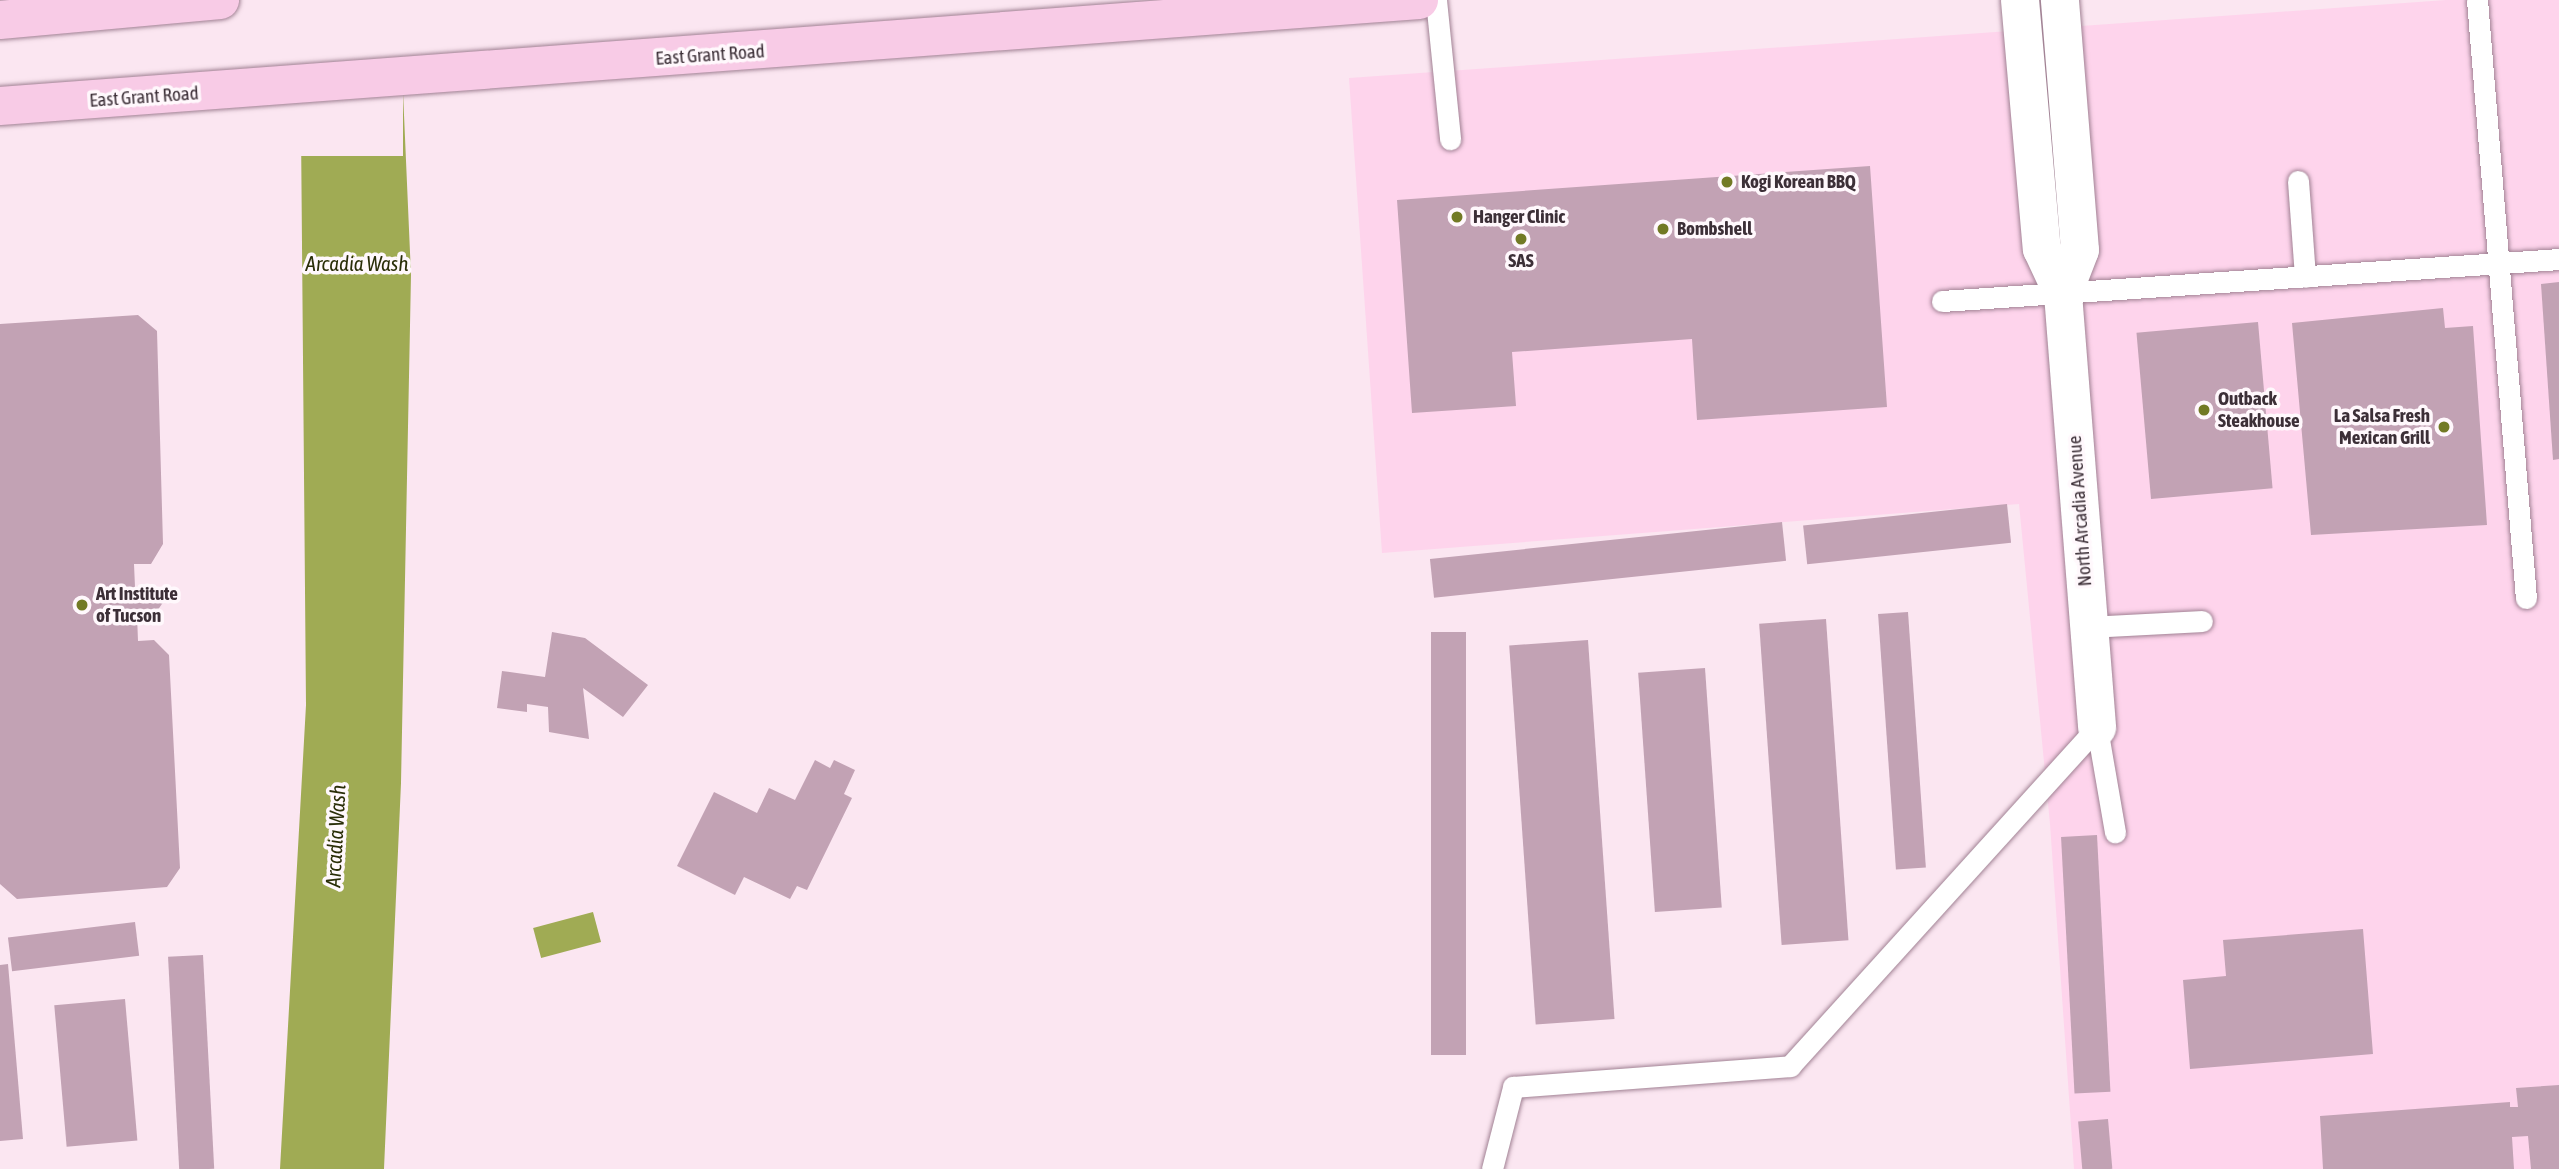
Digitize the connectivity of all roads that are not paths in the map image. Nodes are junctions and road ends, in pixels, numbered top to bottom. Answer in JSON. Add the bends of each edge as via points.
{"nodes":[{"id":1,"x":220,"y":0,"type":"edge"},
{"id":2,"x":1419,"y":0,"type":"edge"},
{"id":3,"x":1436,"y":0,"type":"edge"},
{"id":4,"x":2020,"y":0,"type":"edge"},
{"id":5,"x":2060,"y":0,"type":"edge"},
{"id":6,"x":2477,"y":0,"type":"edge"},
{"id":7,"x":53,"y":7,"type":"edge"},
{"id":8,"x":1192,"y":9,"type":"edge"},
{"id":9,"x":0,"y":20,"type":"edge"},
{"id":10,"x":0,"y":106,"type":"edge"},
{"id":11,"x":1450,"y":139,"type":"dead end"},
{"id":12,"x":2298,"y":181,"type":"dead end"},
{"id":13,"x":2559,"y":259,"type":"edge"},
{"id":14,"x":2501,"y":263,"type":"junction"},
{"id":15,"x":2305,"y":277,"type":"junction"},
{"id":16,"x":2063,"y":294,"type":"junction"},
{"id":17,"x":1942,"y":301,"type":"dead end"},
{"id":18,"x":2526,"y":598,"type":"dead end"},
{"id":19,"x":2202,"y":621,"type":"dead end"},
{"id":20,"x":2089,"y":627,"type":"junction"},
{"id":21,"x":2097,"y":728,"type":"junction"},
{"id":22,"x":2115,"y":832,"type":"dead end"},
{"id":23,"x":1492,"y":1169,"type":"edge"}],
"edges":[{"from":1,"to":7,"type":"main road"},
{"from":2,"to":8,"type":"main road","name":"East Grant Road"},
{"from":3,"to":11,"type":"lane"},
{"from":4,"to":16,"type":"street","name":"North Arcadia Avenue","via":[[2042,249]]},
{"from":5,"to":16,"type":"street","name":"North Arcadia Avenue","via":[[2080,250]]},
{"from":6,"to":14,"type":"lane"},
{"from":7,"to":9,"type":"main road"},
{"from":8,"to":10,"type":"main road","name":"East Grant Road","via":[[290,87]]},
{"from":12,"to":15,"type":"lane"},
{"from":13,"to":14,"type":"lane"},
{"from":14,"to":15,"type":"lane"},
{"from":14,"to":18,"type":"lane"},
{"from":15,"to":16,"type":"lane"},
{"from":16,"to":17,"type":"lane"},
{"from":16,"to":20,"type":"street","name":"North Arcadia Avenue"},
{"from":19,"to":20,"type":"lane"},
{"from":20,"to":21,"type":"street","name":"North Arcadia Avenue"},
{"from":21,"to":22,"type":"lane"},
{"from":21,"to":23,"type":"lane","via":[[1790,1066],[1513,1087]]}]}
